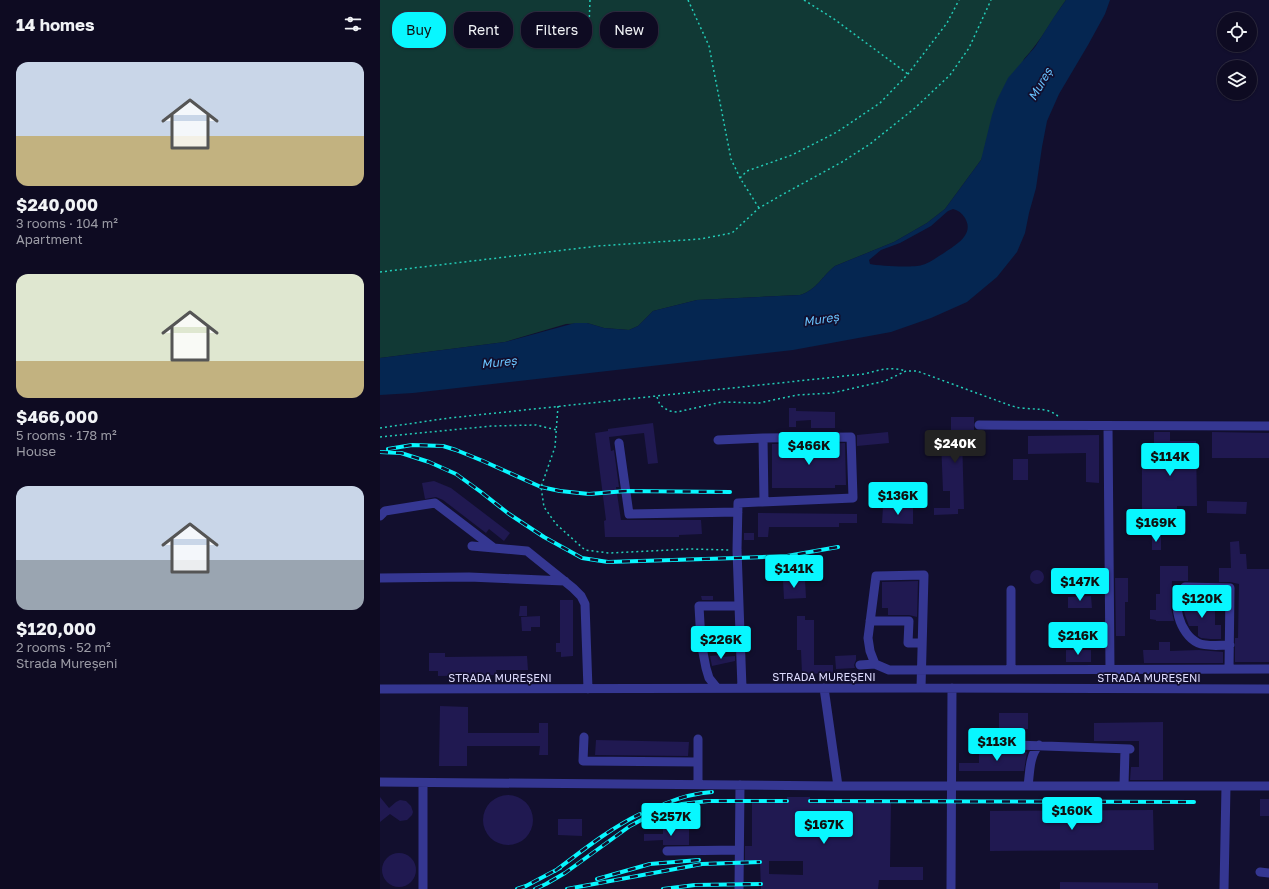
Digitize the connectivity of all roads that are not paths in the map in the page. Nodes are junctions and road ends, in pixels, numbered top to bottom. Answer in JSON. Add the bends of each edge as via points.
{"nodes":[{"id":1,"x":979,"y":425,"type":"dead end"},
{"id":2,"x":1108,"y":426,"type":"junction"},
{"id":3,"x":1269,"y":426,"type":"edge"},
{"id":4,"x":763,"y":438,"type":"junction"},
{"id":5,"x":718,"y":440,"type":"dead end"},
{"id":6,"x":619,"y":443,"type":"dead end"},
{"id":7,"x":764,"y":502,"type":"junction"},
{"id":8,"x":738,"y":512,"type":"junction"},
{"id":9,"x":380,"y":516,"type":"edge"},
{"id":10,"x":472,"y":546,"type":"dead end"},
{"id":11,"x":494,"y":548,"type":"junction"},
{"id":12,"x":380,"y":578,"type":"edge"},
{"id":13,"x":565,"y":581,"type":"junction"},
{"id":14,"x":1011,"y":590,"type":"dead end"},
{"id":15,"x":739,"y":606,"type":"junction"},
{"id":16,"x":870,"y":621,"type":"junction"},
{"id":17,"x":922,"y":643,"type":"junction"},
{"id":18,"x":1230,"y":645,"type":"junction"},
{"id":19,"x":875,"y":664,"type":"junction"},
{"id":20,"x":860,"y":665,"type":"dead end"},
{"id":21,"x":1110,"y":669,"type":"junction"},
{"id":22,"x":1229,"y":669,"type":"junction"},
{"id":23,"x":1269,"y":669,"type":"edge"},
{"id":24,"x":921,"y":670,"type":"junction"},
{"id":25,"x":1011,"y":670,"type":"junction"},
{"id":26,"x":588,"y":688,"type":"junction"},
{"id":27,"x":717,"y":688,"type":"junction"},
{"id":28,"x":742,"y":688,"type":"junction"},
{"id":29,"x":824,"y":688,"type":"junction"},
{"id":30,"x":921,"y":688,"type":"junction"},
{"id":31,"x":952,"y":688,"type":"junction"},
{"id":32,"x":380,"y":689,"type":"edge"},
{"id":33,"x":1269,"y":689,"type":"edge"},
{"id":34,"x":584,"y":737,"type":"dead end"},
{"id":35,"x":698,"y":740,"type":"dead end"},
{"id":36,"x":985,"y":744,"type":"dead end"},
{"id":37,"x":1039,"y":745,"type":"junction"},
{"id":38,"x":698,"y":762,"type":"junction"},
{"id":39,"x":380,"y":782,"type":"edge"},
{"id":40,"x":423,"y":782,"type":"junction"},
{"id":41,"x":698,"y":784,"type":"junction"},
{"id":42,"x":740,"y":785,"type":"junction"},
{"id":43,"x":838,"y":786,"type":"junction"},
{"id":44,"x":952,"y":786,"type":"junction"},
{"id":45,"x":1028,"y":786,"type":"junction"},
{"id":46,"x":1124,"y":786,"type":"junction"},
{"id":47,"x":1226,"y":786,"type":"junction"},
{"id":48,"x":1269,"y":786,"type":"edge"},
{"id":49,"x":739,"y":850,"type":"junction"},
{"id":50,"x":667,"y":851,"type":"dead end"},
{"id":51,"x":423,"y":889,"type":"edge"},
{"id":52,"x":739,"y":889,"type":"edge"},
{"id":53,"x":951,"y":889,"type":"edge"},
{"id":54,"x":1224,"y":889,"type":"edge"}],
"edges":[{"from":1,"to":2,"type":"street"},
{"from":2,"to":3,"type":"street"},
{"from":2,"to":21,"type":"street"},
{"from":4,"to":5,"type":"street"},
{"from":4,"to":7,"type":"street"},
{"from":4,"to":7,"type":"street","via":[[851,437],[853,498]]},
{"from":6,"to":8,"type":"street","via":[[629,514]]},
{"from":7,"to":8,"type":"street","via":[[738,503]]},
{"from":8,"to":15,"type":"street"},
{"from":9,"to":11,"type":"street","via":[[385,511],[435,503]]},
{"from":10,"to":11,"type":"street"},
{"from":11,"to":13,"type":"street","via":[[527,551]]},
{"from":12,"to":13,"type":"street","via":[[469,577]]},
{"from":13,"to":26,"type":"street","via":[[585,604]]},
{"from":14,"to":25,"type":"street"},
{"from":15,"to":27,"type":"street","via":[[699,606],[706,668],[709,678]]},
{"from":15,"to":28,"type":"street"},
{"from":16,"to":17,"type":"street","via":[[909,621],[908,643]]},
{"from":16,"to":17,"type":"street","via":[[876,576],[924,575]]},
{"from":16,"to":19,"type":"street","via":[[868,638]]},
{"from":17,"to":24,"type":"street"},
{"from":18,"to":18,"type":"street","via":[[1230,588],[1185,588],[1181,591],[1178,596],[1179,616],[1182,628],[1188,636],[1198,643],[1207,645]]},
{"from":18,"to":22,"type":"street"},
{"from":19,"to":20,"type":"street"},
{"from":19,"to":24,"type":"street","via":[[889,670]]},
{"from":21,"to":22,"type":"street"},
{"from":21,"to":25,"type":"street"},
{"from":22,"to":23,"type":"street"},
{"from":24,"to":25,"type":"street"},
{"from":24,"to":30,"type":"street"},
{"from":26,"to":27,"type":"street","name":"STRADA MUREȘENI"},
{"from":26,"to":32,"type":"street","name":"STRADA MUREȘENI"},
{"from":27,"to":28,"type":"street","name":"STRADA MUREȘENI"},
{"from":28,"to":29,"type":"street","name":"STRADA MUREȘENI"},
{"from":29,"to":30,"type":"street","name":"STRADA MUREȘENI"},
{"from":29,"to":43,"type":"street"},
{"from":30,"to":31,"type":"street","name":"STRADA MUREȘENI"},
{"from":31,"to":33,"type":"street","name":"STRADA MUREȘENI"},
{"from":31,"to":44,"type":"street"},
{"from":34,"to":38,"type":"street","via":[[582,760]]},
{"from":35,"to":38,"type":"street"},
{"from":36,"to":37,"type":"street"},
{"from":37,"to":45,"type":"street","via":[[1032,758]]},
{"from":37,"to":46,"type":"street","via":[[1128,749]]},
{"from":38,"to":41,"type":"street"},
{"from":39,"to":40,"type":"street"},
{"from":40,"to":41,"type":"street"},
{"from":40,"to":51,"type":"street"},
{"from":41,"to":42,"type":"street"},
{"from":42,"to":43,"type":"street"},
{"from":42,"to":49,"type":"street"},
{"from":43,"to":44,"type":"street"},
{"from":44,"to":45,"type":"street"},
{"from":44,"to":53,"type":"street"},
{"from":45,"to":46,"type":"street"},
{"from":46,"to":47,"type":"street"},
{"from":47,"to":48,"type":"street"},
{"from":47,"to":54,"type":"street"},
{"from":49,"to":50,"type":"street"},
{"from":49,"to":52,"type":"street"}]}
